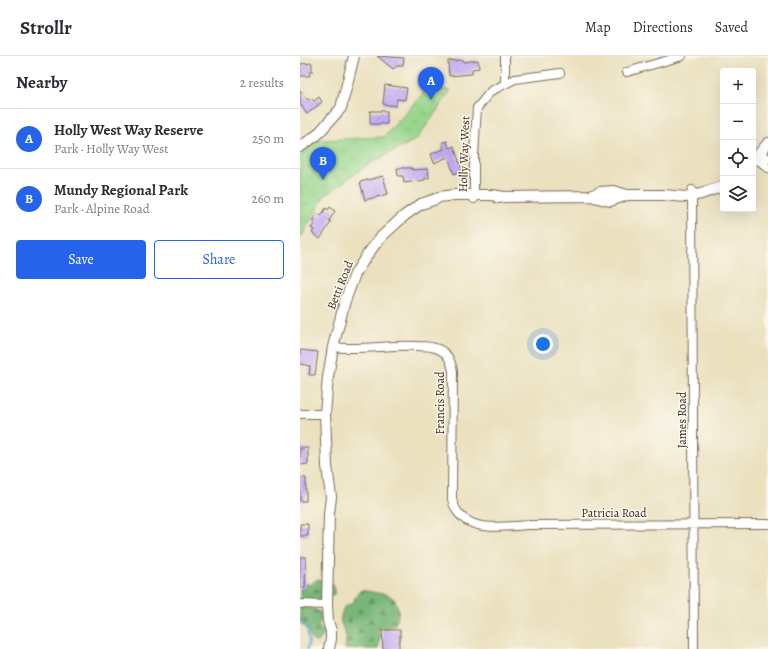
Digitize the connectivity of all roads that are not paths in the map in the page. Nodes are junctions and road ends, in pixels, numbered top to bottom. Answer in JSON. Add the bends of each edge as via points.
{"nodes":[{"id":1,"x":354,"y":56,"type":"edge"},
{"id":2,"x":505,"y":56,"type":"edge"},
{"id":3,"x":682,"y":56,"type":"edge"},
{"id":4,"x":627,"y":72,"type":"dead end"},
{"id":5,"x":560,"y":74,"type":"dead end"},
{"id":6,"x":505,"y":84,"type":"junction"},
{"id":7,"x":768,"y":143,"type":"edge"},
{"id":8,"x":300,"y":148,"type":"edge"},
{"id":9,"x":760,"y":158,"type":"edge"},
{"id":10,"x":768,"y":168,"type":"edge"},
{"id":11,"x":720,"y":181,"type":"edge"},
{"id":12,"x":720,"y":187,"type":"edge"},
{"id":13,"x":692,"y":193,"type":"junction"},
{"id":14,"x":474,"y":197,"type":"junction"},
{"id":15,"x":333,"y":347,"type":"junction"},
{"id":16,"x":300,"y":414,"type":"edge"},
{"id":17,"x":324,"y":414,"type":"junction"},
{"id":18,"x":463,"y":517,"type":"joint"},
{"id":19,"x":768,"y":524,"type":"edge"},
{"id":20,"x":694,"y":525,"type":"junction"},
{"id":21,"x":300,"y":604,"type":"edge"},
{"id":22,"x":328,"y":608,"type":"junction"},
{"id":23,"x":328,"y":649,"type":"edge"},
{"id":24,"x":694,"y":649,"type":"edge"}],
"edges":[{"from":1,"to":8,"type":"street","via":[[341,108]]},
{"from":2,"to":6,"type":"street"},
{"from":3,"to":4,"type":"street"},
{"from":5,"to":6,"type":"street","name":"Holly Way West","via":[[515,79]]},
{"from":6,"to":14,"type":"street","name":"Holly Way West","via":[[491,91],[477,108]]},
{"from":7,"to":9,"type":"street"},
{"from":9,"to":10,"type":"street"},
{"from":11,"to":13,"type":"street","name":"Betti Road"},
{"from":12,"to":13,"type":"street","name":"Betti Road","via":[[701,194]]},
{"from":13,"to":14,"type":"street","name":"Betti Road","via":[[628,195],[614,191],[590,196],[504,197],[492,200]]},
{"from":13,"to":20,"type":"street","name":"James Road"},
{"from":14,"to":15,"type":"street","name":"Betti Road","via":[[436,199],[421,204],[380,238],[355,274]]},
{"from":15,"to":17,"type":"street","name":"Betti Road"},
{"from":15,"to":18,"type":"street","name":"Francis Road","via":[[347,349],[398,345],[425,346],[438,348],[447,356],[452,371],[452,498],[456,509]]},
{"from":16,"to":17,"type":"street"},
{"from":17,"to":22,"type":"street","name":"Betti Road","via":[[327,466],[324,478],[329,514]]},
{"from":18,"to":20,"type":"street","name":"Patricia Road","via":[[471,523],[486,526]]},
{"from":19,"to":20,"type":"street","name":"Patricia Road"},
{"from":20,"to":24,"type":"street","name":"James Road"},
{"from":21,"to":22,"type":"street"},
{"from":22,"to":23,"type":"street","name":"Betti Road","via":[[324,621]]}]}
